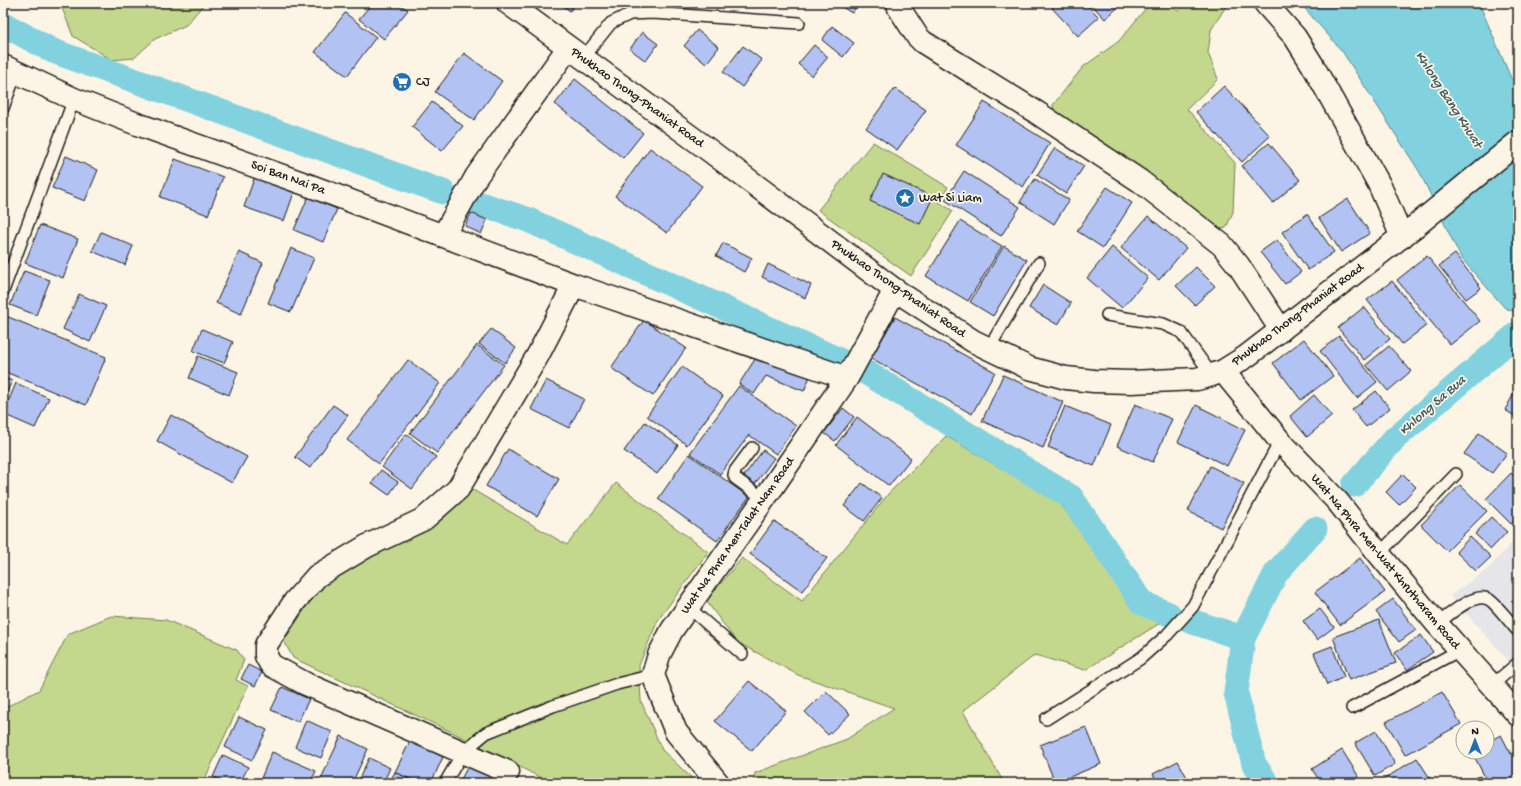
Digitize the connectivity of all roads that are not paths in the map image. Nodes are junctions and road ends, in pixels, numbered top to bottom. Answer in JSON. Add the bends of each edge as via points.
{"nodes":[{"id":1,"x":508,"y":3,"type":"edge"},
{"id":2,"x":898,"y":3,"type":"edge"},
{"id":3,"x":1265,"y":3,"type":"edge"},
{"id":4,"x":799,"y":23,"type":"dead end"},
{"id":5,"x":575,"y":53,"type":"junction"},
{"id":6,"x":10,"y":69,"type":"edge"},
{"id":7,"x":74,"y":99,"type":"junction"},
{"id":8,"x":3,"y":108,"type":"edge"},
{"id":9,"x":1518,"y":142,"type":"edge"},
{"id":10,"x":1410,"y":230,"type":"junction"},
{"id":11,"x":443,"y":236,"type":"junction"},
{"id":12,"x":1039,"y":263,"type":"dead end"},
{"id":13,"x":574,"y":286,"type":"junction"},
{"id":14,"x":895,"y":290,"type":"junction"},
{"id":15,"x":3,"y":291,"type":"edge"},
{"id":16,"x":1107,"y":315,"type":"dead end"},
{"id":17,"x":1281,"y":330,"type":"junction"},
{"id":18,"x":989,"y":348,"type":"junction"},
{"id":19,"x":1218,"y":373,"type":"junction"},
{"id":20,"x":847,"y":378,"type":"junction"},
{"id":21,"x":1280,"y":442,"type":"junction"},
{"id":22,"x":752,"y":448,"type":"dead end"},
{"id":23,"x":1456,"y":474,"type":"dead end"},
{"id":24,"x":764,"y":499,"type":"junction"},
{"id":25,"x":1378,"y":554,"type":"junction"},
{"id":26,"x":688,"y":607,"type":"junction"},
{"id":27,"x":1437,"y":624,"type":"junction"},
{"id":28,"x":1518,"y":631,"type":"edge"},
{"id":29,"x":1460,"y":650,"type":"junction"},
{"id":30,"x":742,"y":654,"type":"dead end"},
{"id":31,"x":1518,"y":663,"type":"edge"},
{"id":32,"x":653,"y":675,"type":"junction"},
{"id":33,"x":1490,"y":686,"type":"junction"},
{"id":34,"x":1352,"y":708,"type":"dead end"},
{"id":35,"x":1518,"y":715,"type":"edge"},
{"id":36,"x":1046,"y":719,"type":"dead end"},
{"id":37,"x":463,"y":752,"type":"junction"},
{"id":38,"x":508,"y":772,"type":"dead end"},
{"id":39,"x":445,"y":783,"type":"edge"},
{"id":40,"x":718,"y":783,"type":"edge"}],
"edges":[{"from":1,"to":5,"type":"street","name":"Phukhao Thong-Phaniat Road"},
{"from":2,"to":17,"type":"street","via":[[898,8],[923,42],[1036,112],[1140,181],[1222,245]]},
{"from":3,"to":10,"type":"street","via":[[1295,37],[1379,184]]},
{"from":4,"to":5,"type":"lane","via":[[653,13],[630,14],[611,23]]},
{"from":5,"to":11,"type":"street","via":[[476,177]]},
{"from":5,"to":14,"type":"street","name":"Phukhao Thong-Phaniat Road"},
{"from":6,"to":7,"type":"street","name":"Soi Ban Nai Pa"},
{"from":6,"to":8,"type":"lane"},
{"from":7,"to":11,"type":"street","name":"Soi Ban Nai Pa"},
{"from":7,"to":15,"type":"lane"},
{"from":9,"to":10,"type":"street","name":"Phukhao Thong-Phaniat Road"},
{"from":10,"to":17,"type":"street","name":"Phukhao Thong-Phaniat Road"},
{"from":11,"to":13,"type":"street","name":"Soi Ban Nai Pa"},
{"from":12,"to":18,"type":"lane"},
{"from":13,"to":20,"type":"street","name":"Soi Ban Nai Pa"},
{"from":13,"to":37,"type":"street","via":[[538,355],[458,489],[424,519],[367,546],[317,576],[295,601],[266,645],[266,656],[271,665],[306,684]]},
{"from":14,"to":18,"type":"street","name":"Phukhao Thong-Phaniat Road","via":[[973,341]]},
{"from":14,"to":20,"type":"street","name":"Wat Na Phra Men-Talat Nam Road"},
{"from":16,"to":19,"type":"lane","via":[[1163,324],[1181,332]]},
{"from":17,"to":19,"type":"street","name":"Phukhao Thong-Phaniat Road"},
{"from":18,"to":19,"type":"street","name":"Phukhao Thong-Phaniat Road","via":[[1029,368],[1066,378],[1131,382],[1197,379]]},
{"from":19,"to":21,"type":"street","name":"Wat Na Phra Men-Wat Khrutharam Road"},
{"from":20,"to":24,"type":"street","name":"Wat Na Phra Men-Talat Nam Road"},
{"from":21,"to":25,"type":"street","name":"Wat Na Phra Men-Wat Khrutharam Road","via":[[1338,502]]},
{"from":21,"to":36,"type":"lane","via":[[1193,606],[1167,636],[1141,658]]},
{"from":22,"to":24,"type":"lane","via":[[734,475]]},
{"from":23,"to":25,"type":"lane"},
{"from":24,"to":26,"type":"street","name":"Wat Na Phra Men-Talat Nam Road"},
{"from":25,"to":27,"type":"street","name":"Wat Na Phra Men-Wat Khrutharam Road"},
{"from":26,"to":30,"type":"lane"},
{"from":26,"to":32,"type":"street","name":"Wat Na Phra Men-Talat Nam Road","via":[[659,654]]},
{"from":27,"to":28,"type":"lane","via":[[1467,602],[1480,597],[1490,599]]},
{"from":27,"to":29,"type":"street","name":"Wat Na Phra Men-Wat Khrutharam Road"},
{"from":29,"to":33,"type":"street","name":"Wat Na Phra Men-Wat Khrutharam Road"},
{"from":29,"to":34,"type":"lane"},
{"from":31,"to":33,"type":"lane"},
{"from":32,"to":37,"type":"lane","via":[[617,684],[553,706],[486,733]]},
{"from":32,"to":40,"type":"street","via":[[676,732]]},
{"from":33,"to":35,"type":"street","name":"Wat Na Phra Men-Wat Khrutharam Road"},
{"from":37,"to":38,"type":"street"},
{"from":37,"to":39,"type":"lane"}]}
